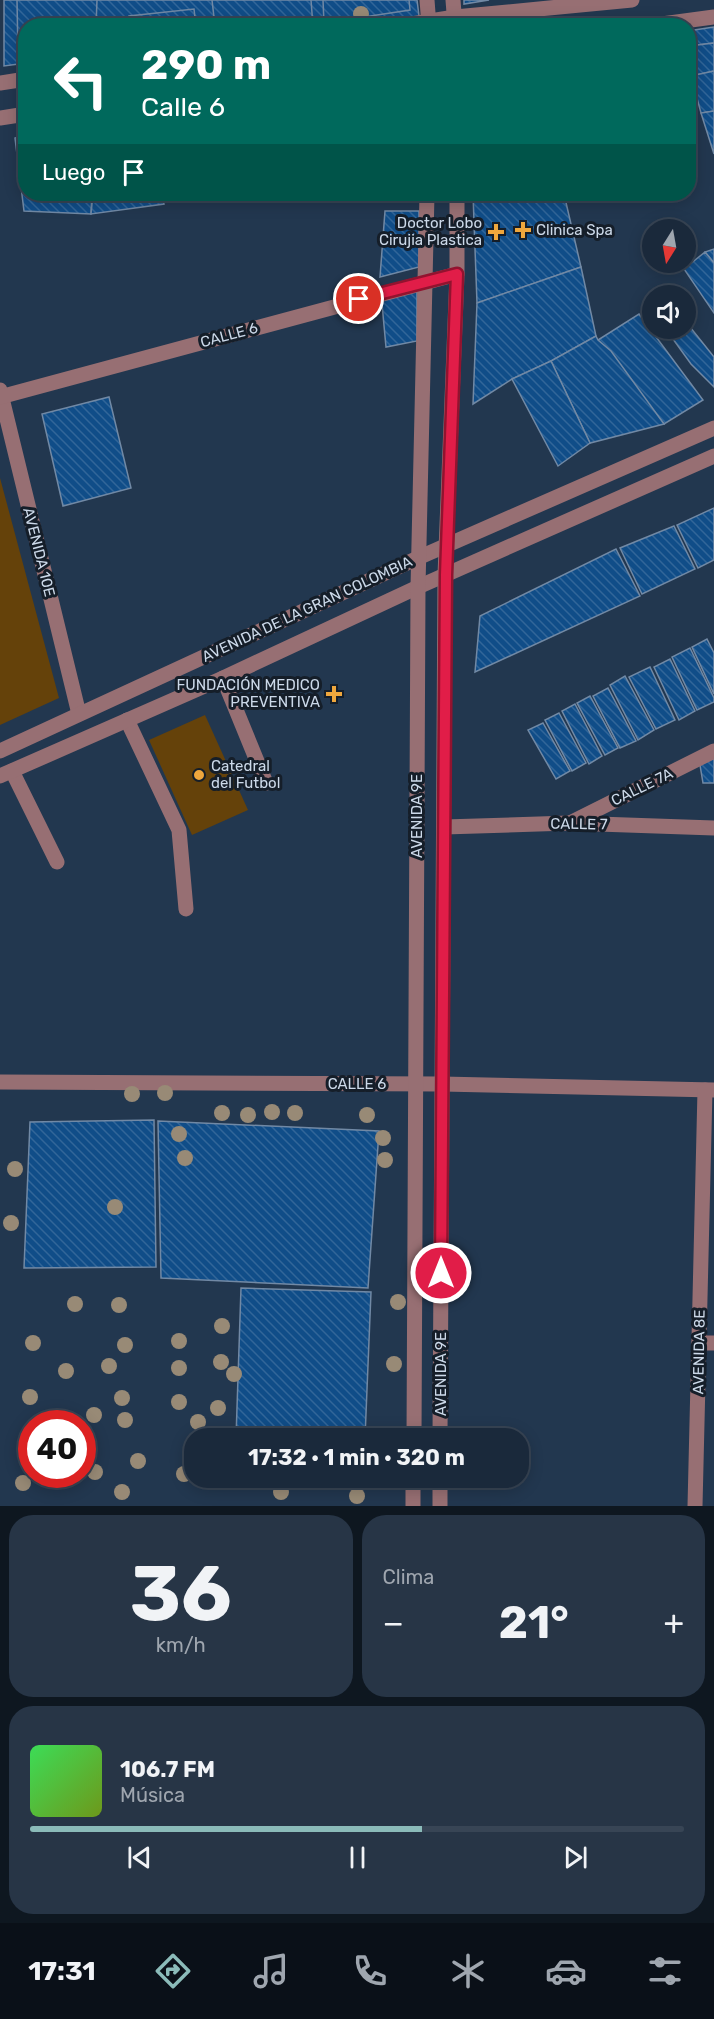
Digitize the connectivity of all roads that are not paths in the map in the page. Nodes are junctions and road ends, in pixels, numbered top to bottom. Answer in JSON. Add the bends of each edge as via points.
{"nodes":[{"id":1,"x":427,"y":0,"type":"edge"},
{"id":2,"x":453,"y":0,"type":"edge"},
{"id":3,"x":632,"y":0,"type":"edge"},
{"id":4,"x":714,"y":17,"type":"edge"},
{"id":5,"x":429,"y":18,"type":"edge"},
{"id":6,"x":455,"y":18,"type":"edge"},
{"id":7,"x":480,"y":18,"type":"edge"},
{"id":8,"x":696,"y":19,"type":"edge"},
{"id":9,"x":18,"y":80,"type":"edge"},
{"id":10,"x":0,"y":83,"type":"edge"},
{"id":11,"x":18,"y":115,"type":"edge"},
{"id":12,"x":0,"y":118,"type":"edge"},
{"id":13,"x":427,"y":201,"type":"edge"},
{"id":14,"x":457,"y":201,"type":"edge"},
{"id":15,"x":457,"y":274,"type":"junction"},
{"id":16,"x":426,"y":281,"type":"junction"},
{"id":17,"x":0,"y":390,"type":"edge"},
{"id":18,"x":0,"y":396,"type":"edge"},
{"id":19,"x":714,"y":428,"type":"edge"},
{"id":20,"x":714,"y":456,"type":"edge"},
{"id":21,"x":447,"y":546,"type":"junction"},
{"id":22,"x":420,"y":556,"type":"junction"},
{"id":23,"x":446,"y":575,"type":"junction"},
{"id":24,"x":418,"y":587,"type":"junction"},
{"id":25,"x":223,"y":678,"type":"junction"},
{"id":26,"x":79,"y":714,"type":"junction"},
{"id":27,"x":127,"y":720,"type":"junction"},
{"id":28,"x":0,"y":751,"type":"edge"},
{"id":29,"x":714,"y":751,"type":"edge"},
{"id":30,"x":6,"y":773,"type":"edge"},
{"id":31,"x":266,"y":783,"type":"dead end"},
{"id":32,"x":569,"y":823,"type":"junction"},
{"id":33,"x":444,"y":827,"type":"junction"},
{"id":34,"x":714,"y":828,"type":"edge"},
{"id":35,"x":57,"y":862,"type":"dead end"},
{"id":36,"x":186,"y":909,"type":"dead end"},
{"id":37,"x":0,"y":1082,"type":"edge"},
{"id":38,"x":416,"y":1084,"type":"junction"},
{"id":39,"x":442,"y":1084,"type":"junction"},
{"id":40,"x":709,"y":1090,"type":"edge"},
{"id":41,"x":706,"y":1343,"type":"edge"},
{"id":42,"x":414,"y":1428,"type":"edge"},
{"id":43,"x":440,"y":1428,"type":"edge"},
{"id":44,"x":413,"y":1488,"type":"edge"},
{"id":45,"x":440,"y":1488,"type":"edge"},
{"id":46,"x":413,"y":1506,"type":"edge"},
{"id":47,"x":440,"y":1506,"type":"edge"},
{"id":48,"x":694,"y":1506,"type":"edge"}],
"edges":[{"from":1,"to":5,"type":"street"},
{"from":2,"to":6,"type":"street"},
{"from":3,"to":7,"type":"street"},
{"from":4,"to":8,"type":"street"},
{"from":9,"to":10,"type":"street"},
{"from":11,"to":12,"type":"street"},
{"from":13,"to":16,"type":"street","name":"AVENIDA 9E"},
{"from":14,"to":15,"type":"street","name":"AVENIDA 9E"},
{"from":15,"to":16,"type":"street","name":"CALLE 6"},
{"from":15,"to":21,"type":"street","name":"AVENIDA 9E"},
{"from":16,"to":18,"type":"street","name":"CALLE 6"},
{"from":16,"to":22,"type":"street","name":"AVENIDA 9E"},
{"from":17,"to":18,"type":"street","name":"AVENIDA 10E"},
{"from":18,"to":26,"type":"street","name":"AVENIDA 10E"},
{"from":19,"to":21,"type":"street","name":"AVENIDA DE LA GRAN COLOMBIA"},
{"from":20,"to":23,"type":"street","name":"AVENIDA DE LA GRAN COLOMBIA"},
{"from":21,"to":22,"type":"street","name":"AVENIDA DE LA GRAN COLOMBIA"},
{"from":21,"to":23,"type":"street","name":"AVENIDA 9E"},
{"from":22,"to":24,"type":"street","name":"AVENIDA 9E"},
{"from":22,"to":26,"type":"street","name":"AVENIDA DE LA GRAN COLOMBIA"},
{"from":23,"to":24,"type":"street","name":"AVENIDA DE LA GRAN COLOMBIA"},
{"from":23,"to":33,"type":"street","name":"AVENIDA 9E"},
{"from":24,"to":25,"type":"street","name":"AVENIDA DE LA GRAN COLOMBIA"},
{"from":24,"to":38,"type":"street","name":"AVENIDA 9E"},
{"from":25,"to":27,"type":"street","name":"AVENIDA DE LA GRAN COLOMBIA"},
{"from":25,"to":31,"type":"street"},
{"from":26,"to":28,"type":"street","name":"AVENIDA DE LA GRAN COLOMBIA"},
{"from":27,"to":30,"type":"street","name":"AVENIDA DE LA GRAN COLOMBIA"},
{"from":27,"to":36,"type":"street","via":[[179,830]]},
{"from":29,"to":32,"type":"street","name":"CALLE 7A"},
{"from":30,"to":35,"type":"street"},
{"from":32,"to":33,"type":"street","name":"CALLE 7"},
{"from":32,"to":34,"type":"street","name":"CALLE 7"},
{"from":33,"to":39,"type":"street","name":"AVENIDA 9E"},
{"from":37,"to":38,"type":"street","name":"CALLE 6"},
{"from":38,"to":39,"type":"street","name":"CALLE 6"},
{"from":38,"to":42,"type":"street","name":"AVENIDA 9E"},
{"from":39,"to":40,"type":"street","name":"CALLE 6"},
{"from":39,"to":43,"type":"street","name":"AVENIDA 9E"},
{"from":40,"to":41,"type":"street","name":"AVENIDA 8E"},
{"from":41,"to":48,"type":"street","name":"AVENIDA 8E"},
{"from":44,"to":46,"type":"street"},
{"from":45,"to":47,"type":"street"}]}
